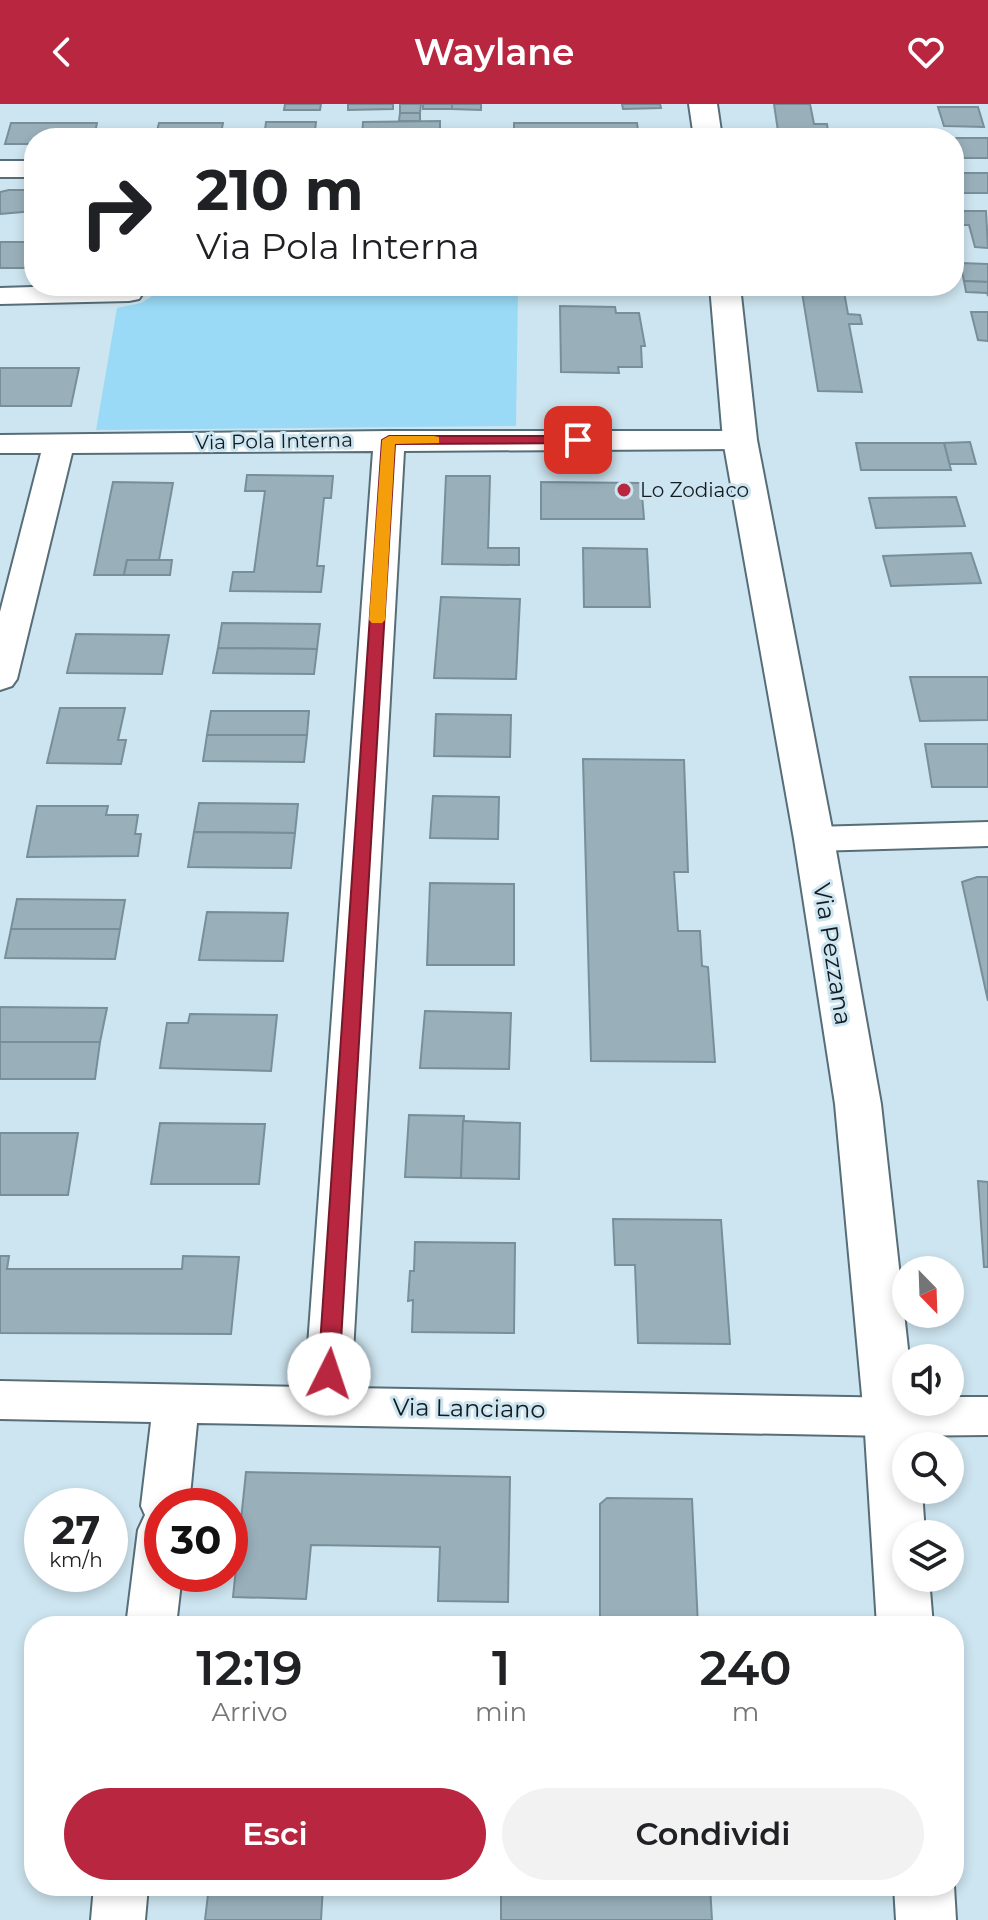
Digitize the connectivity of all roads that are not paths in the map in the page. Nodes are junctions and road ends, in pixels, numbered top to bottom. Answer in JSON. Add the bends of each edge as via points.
{"nodes":[{"id":1,"x":703,"y":104,"type":"edge"},
{"id":2,"x":707,"y":128,"type":"edge"},
{"id":3,"x":0,"y":169,"type":"edge"},
{"id":4,"x":24,"y":169,"type":"edge"},
{"id":5,"x":24,"y":295,"type":"edge"},
{"id":6,"x":0,"y":296,"type":"edge"},
{"id":7,"x":726,"y":296,"type":"edge"},
{"id":8,"x":389,"y":440,"type":"junction"},
{"id":9,"x":740,"y":440,"type":"junction"},
{"id":10,"x":59,"y":443,"type":"junction"},
{"id":11,"x":0,"y":444,"type":"edge"},
{"id":12,"x":0,"y":679,"type":"edge"},
{"id":13,"x":988,"y":834,"type":"edge"},
{"id":14,"x":814,"y":839,"type":"junction"},
{"id":15,"x":0,"y":1400,"type":"edge"},
{"id":16,"x":176,"y":1404,"type":"junction"},
{"id":17,"x":327,"y":1405,"type":"junction"},
{"id":18,"x":988,"y":1416,"type":"edge"},
{"id":19,"x":890,"y":1417,"type":"junction"},
{"id":20,"x":167,"y":1488,"type":"edge"},
{"id":21,"x":155,"y":1592,"type":"edge"},
{"id":22,"x":152,"y":1616,"type":"edge"},
{"id":23,"x":904,"y":1616,"type":"edge"},
{"id":24,"x":120,"y":1896,"type":"edge"},
{"id":25,"x":925,"y":1896,"type":"edge"},
{"id":26,"x":118,"y":1920,"type":"edge"},
{"id":27,"x":926,"y":1920,"type":"edge"}],
"edges":[{"from":1,"to":2,"type":"street"},
{"from":3,"to":4,"type":"street"},
{"from":5,"to":6,"type":"street"},
{"from":7,"to":9,"type":"street","name":"Via Pezzana"},
{"from":8,"to":9,"type":"street","name":"Via Pola Interna"},
{"from":8,"to":10,"type":"street","name":"Via Pola Interna"},
{"from":8,"to":17,"type":"street"},
{"from":9,"to":14,"type":"street","name":"Via Pezzana"},
{"from":10,"to":11,"type":"street","name":"Via Pola Interna"},
{"from":10,"to":12,"type":"street"},
{"from":13,"to":14,"type":"street"},
{"from":14,"to":19,"type":"street","name":"Via Pezzana","via":[[858,1104]]},
{"from":15,"to":16,"type":"street","name":"Via Lanciano"},
{"from":16,"to":17,"type":"street","name":"Via Lanciano"},
{"from":16,"to":20,"type":"street"},
{"from":17,"to":19,"type":"street","name":"Via Lanciano"},
{"from":18,"to":19,"type":"street","name":"Via Lanciano"},
{"from":19,"to":23,"type":"street","name":"Via Pezzana"},
{"from":21,"to":22,"type":"street"},
{"from":24,"to":26,"type":"street"},
{"from":25,"to":27,"type":"street"}]}
